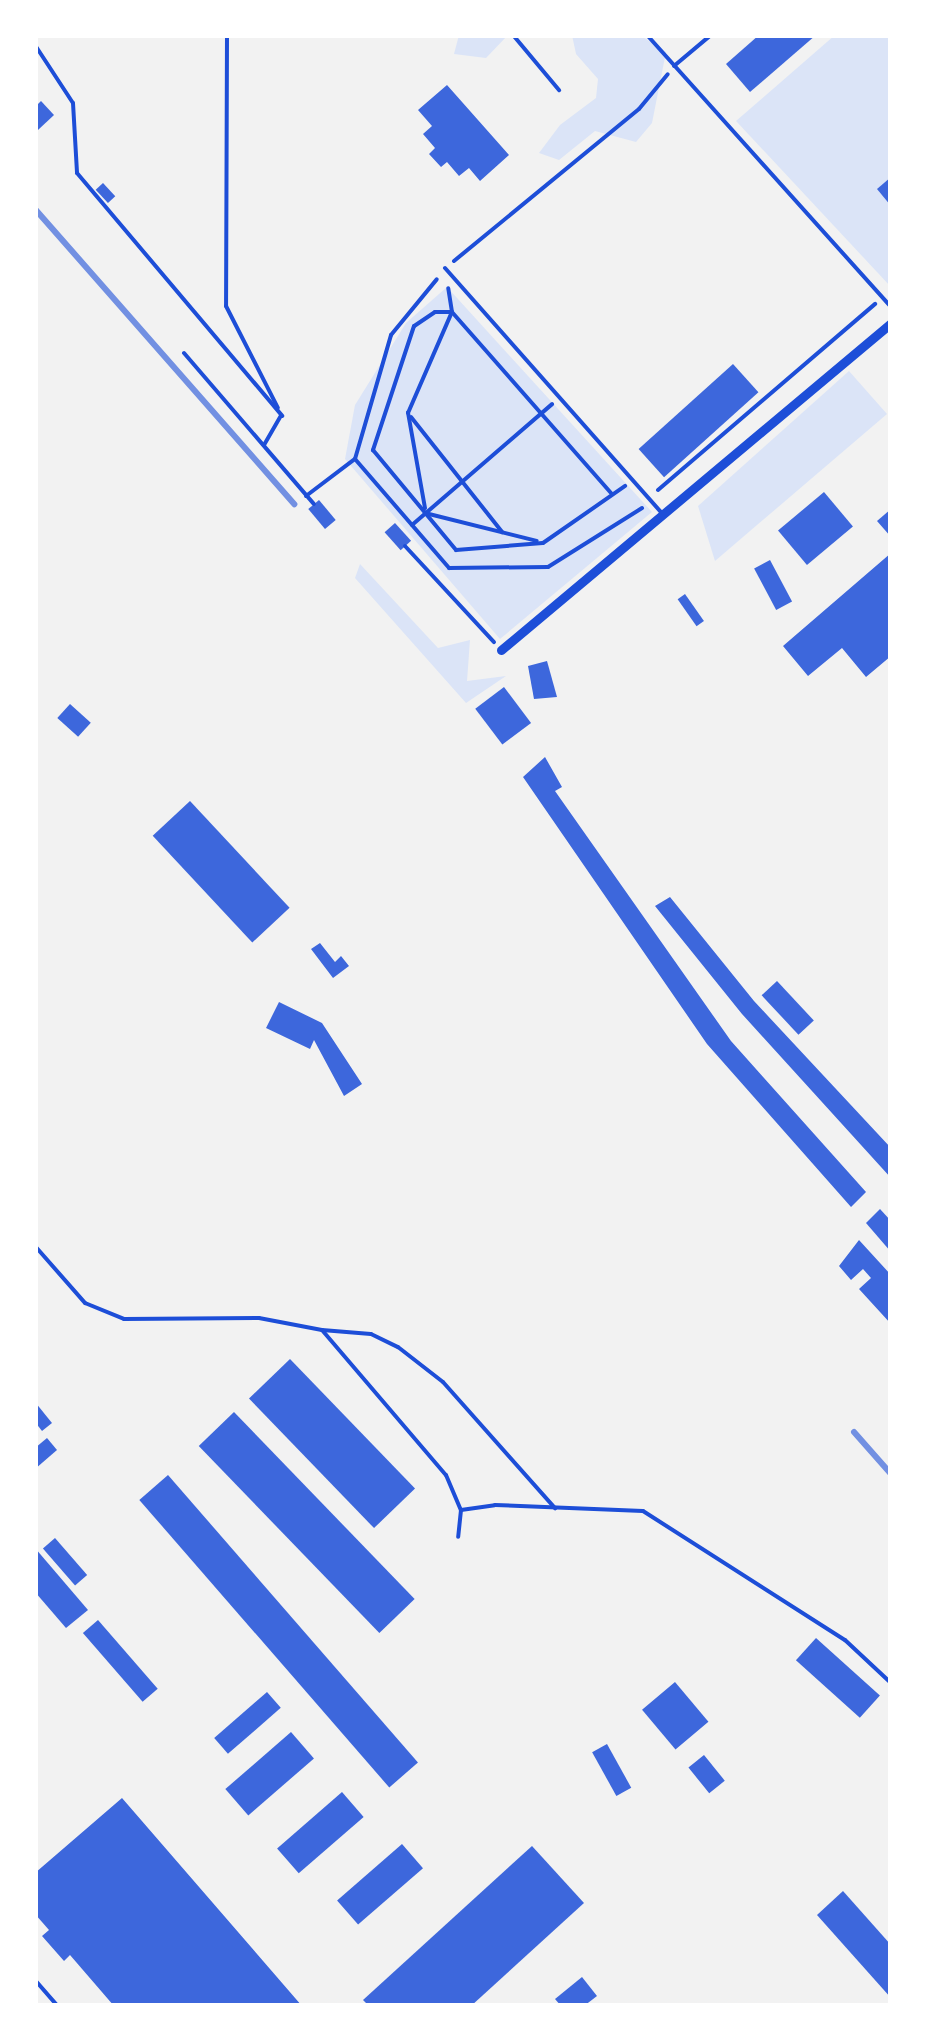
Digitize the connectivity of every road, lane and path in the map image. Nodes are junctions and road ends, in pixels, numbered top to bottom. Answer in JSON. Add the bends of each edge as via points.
{"nodes":[{"id":1,"x":227,"y":35,"type":"edge"},
{"id":2,"x":513,"y":35,"type":"edge"},
{"id":3,"x":647,"y":35,"type":"edge"},
{"id":4,"x":710,"y":35,"type":"edge"},
{"id":5,"x":35,"y":45,"type":"edge"},
{"id":6,"x":674,"y":66,"type":"junction"},
{"id":7,"x":560,"y":90,"type":"dead end"},
{"id":8,"x":445,"y":268,"type":"junction"},
{"id":9,"x":883,"y":298,"type":"junction"},
{"id":10,"x":891,"y":307,"type":"edge"},
{"id":11,"x":452,"y":312,"type":"junction"},
{"id":12,"x":891,"y":322,"type":"edge"},
{"id":13,"x":184,"y":353,"type":"dead end"},
{"id":14,"x":559,"y":399,"type":"junction"},
{"id":15,"x":408,"y":413,"type":"junction"},
{"id":16,"x":541,"y":414,"type":"junction"},
{"id":17,"x":282,"y":416,"type":"junction"},
{"id":18,"x":264,"y":446,"type":"junction"},
{"id":19,"x":355,"y":459,"type":"junction"},
{"id":20,"x":462,"y":482,"type":"junction"},
{"id":21,"x":634,"y":482,"type":"junction"},
{"id":22,"x":611,"y":493,"type":"junction"},
{"id":23,"x":306,"y":496,"type":"junction"},
{"id":24,"x":649,"y":498,"type":"junction"},
{"id":25,"x":314,"y":504,"type":"dead end"},
{"id":26,"x":425,"y":513,"type":"junction"},
{"id":27,"x":662,"y":514,"type":"junction"},
{"id":28,"x":412,"y":525,"type":"junction"},
{"id":29,"x":502,"y":532,"type":"junction"},
{"id":30,"x":425,"y":540,"type":"junction"},
{"id":31,"x":543,"y":542,"type":"junction"},
{"id":32,"x":406,"y":546,"type":"dead end"},
{"id":33,"x":412,"y":552,"type":"junction"},
{"id":34,"x":501,"y":650,"type":"joint"},
{"id":35,"x":35,"y":1246,"type":"edge"},
{"id":36,"x":322,"y":1330,"type":"junction"},
{"id":37,"x":556,"y":1509,"type":"junction"},
{"id":38,"x":461,"y":1510,"type":"junction"},
{"id":39,"x":458,"y":1536,"type":"dead end"},
{"id":40,"x":891,"y":1684,"type":"edge"},
{"id":41,"x":35,"y":1980,"type":"edge"},
{"id":42,"x":58,"y":2006,"type":"edge"}],
"edges":[{"from":1,"to":17,"type":"path","via":[[226,306]]},
{"from":2,"to":7,"type":"lane"},
{"from":3,"to":6,"type":"lane"},
{"from":4,"to":6,"type":"lane"},
{"from":5,"to":17,"type":"path","via":[[73,102],[77,173]]},
{"from":6,"to":8,"type":"path","via":[[640,109]]},
{"from":6,"to":9,"type":"lane"},
{"from":8,"to":11,"type":"path"},
{"from":8,"to":14,"type":"lane"},
{"from":8,"to":19,"type":"path","via":[[391,335]]},
{"from":9,"to":10,"type":"lane"},
{"from":9,"to":24,"type":"path"},
{"from":11,"to":15,"type":"path"},
{"from":11,"to":16,"type":"path"},
{"from":11,"to":26,"type":"path","via":[[435,312],[414,326],[373,450]]},
{"from":12,"to":27,"type":"street"},
{"from":13,"to":18,"type":"path"},
{"from":14,"to":16,"type":"path"},
{"from":14,"to":21,"type":"lane"},
{"from":15,"to":20,"type":"path"},
{"from":15,"to":26,"type":"path"},
{"from":16,"to":20,"type":"path"},
{"from":16,"to":22,"type":"path"},
{"from":17,"to":18,"type":"path"},
{"from":18,"to":23,"type":"path"},
{"from":19,"to":23,"type":"path"},
{"from":19,"to":28,"type":"path"},
{"from":20,"to":26,"type":"path"},
{"from":20,"to":29,"type":"path"},
{"from":21,"to":22,"type":"path"},
{"from":21,"to":24,"type":"lane"},
{"from":22,"to":31,"type":"path"},
{"from":23,"to":25,"type":"path"},
{"from":24,"to":27,"type":"lane"},
{"from":24,"to":30,"type":"path","via":[[634,518],[548,567],[449,568]]},
{"from":26,"to":28,"type":"path"},
{"from":26,"to":29,"type":"path"},
{"from":26,"to":31,"type":"path","via":[[456,550]]},
{"from":27,"to":34,"type":"street"},
{"from":28,"to":30,"type":"path"},
{"from":29,"to":31,"type":"path"},
{"from":30,"to":33,"type":"path"},
{"from":32,"to":33,"type":"path"},
{"from":33,"to":34,"type":"path"},
{"from":35,"to":36,"type":"lane","via":[[86,1302],[124,1319],[258,1318]]},
{"from":36,"to":37,"type":"lane","via":[[371,1334],[398,1346],[443,1382]]},
{"from":36,"to":38,"type":"lane","via":[[446,1476]]},
{"from":37,"to":38,"type":"lane","via":[[495,1504]]},
{"from":37,"to":40,"type":"lane","via":[[618,1505],[642,1511],[846,1640]]},
{"from":38,"to":39,"type":"lane"},
{"from":41,"to":42,"type":"lane"}]}
